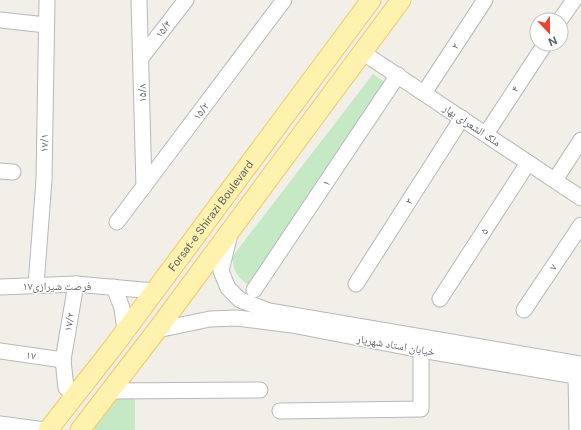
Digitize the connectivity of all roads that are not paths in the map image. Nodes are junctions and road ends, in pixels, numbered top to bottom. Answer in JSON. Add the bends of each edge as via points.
{"nodes":[{"id":1,"x":48,"y":0,"type":"edge"},
{"id":2,"x":139,"y":0,"type":"edge"},
{"id":3,"x":186,"y":0,"type":"edge"},
{"id":4,"x":284,"y":0,"type":"edge"},
{"id":5,"x":371,"y":0,"type":"edge"},
{"id":6,"x":401,"y":0,"type":"edge"},
{"id":7,"x":484,"y":0,"type":"edge"},
{"id":8,"x":574,"y":0,"type":"edge"},
{"id":9,"x":566,"y":12,"type":"edge"},
{"id":10,"x":0,"y":20,"type":"edge"},
{"id":11,"x":46,"y":25,"type":"junction"},
{"id":12,"x":362,"y":52,"type":"junction"},
{"id":13,"x":540,"y":52,"type":"edge"},
{"id":14,"x":141,"y":58,"type":"junction"},
{"id":15,"x":398,"y":75,"type":"junction"},
{"id":16,"x":424,"y":93,"type":"junction"},
{"id":17,"x":462,"y":118,"type":"junction"},
{"id":18,"x":486,"y":134,"type":"junction"},
{"id":19,"x":581,"y":140,"type":"edge"},
{"id":20,"x":528,"y":162,"type":"junction"},
{"id":21,"x":555,"y":180,"type":"junction"},
{"id":22,"x":144,"y":187,"type":"junction"},
{"id":23,"x":581,"y":198,"type":"edge"},
{"id":24,"x":117,"y":222,"type":"dead end"},
{"id":25,"x":581,"y":225,"type":"edge"},
{"id":26,"x":232,"y":229,"type":"junction"},
{"id":27,"x":76,"y":284,"type":"junction"},
{"id":28,"x":356,"y":284,"type":"dead end"},
{"id":29,"x":36,"y":285,"type":"junction"},
{"id":30,"x":0,"y":287,"type":"edge"},
{"id":31,"x":114,"y":287,"type":"junction"},
{"id":32,"x":254,"y":290,"type":"dead end"},
{"id":33,"x":154,"y":291,"type":"junction"},
{"id":34,"x":440,"y":299,"type":"dead end"},
{"id":35,"x":524,"y":310,"type":"dead end"},
{"id":36,"x":125,"y":330,"type":"junction"},
{"id":37,"x":157,"y":330,"type":"junction"},
{"id":38,"x":421,"y":350,"type":"junction"},
{"id":39,"x":0,"y":351,"type":"edge"},
{"id":40,"x":63,"y":360,"type":"junction"},
{"id":41,"x":579,"y":372,"type":"edge"},
{"id":42,"x":66,"y":388,"type":"dead end"},
{"id":43,"x":260,"y":390,"type":"dead end"},
{"id":44,"x":109,"y":391,"type":"junction"},
{"id":45,"x":280,"y":411,"type":"dead end"},
{"id":46,"x":0,"y":424,"type":"edge"},
{"id":47,"x":45,"y":430,"type":"edge"},
{"id":48,"x":48,"y":430,"type":"edge"},
{"id":49,"x":80,"y":430,"type":"edge"},
{"id":50,"x":577,"y":430,"type":"edge"}],
"edges":[{"from":1,"to":11,"type":"street","name":"۱۷/۱"},
{"from":2,"to":14,"type":"street","name":"۱۵/۸"},
{"from":3,"to":14,"type":"street","name":"۱۵/۴"},
{"from":4,"to":22,"type":"street","name":"۱۵/۲"},
{"from":5,"to":33,"type":"main road","name":"Forsat-e Shirazi Boulevard"},
{"from":6,"to":12,"type":"main road"},
{"from":7,"to":16,"type":"street","name":"۲"},
{"from":8,"to":9,"type":"street"},
{"from":10,"to":11,"type":"street"},
{"from":11,"to":29,"type":"street","name":"۱۷/۱","via":[[44,180]]},
{"from":12,"to":15,"type":"street","name":"ملک الشعرای بهار"},
{"from":12,"to":26,"type":"main road"},
{"from":13,"to":18,"type":"street","name":"۴"},
{"from":14,"to":22,"type":"street","name":"۱۵/۸"},
{"from":15,"to":16,"type":"street","name":"ملک الشعرای بهار"},
{"from":15,"to":32,"type":"street","name":"۱"},
{"from":16,"to":17,"type":"street","name":"ملک الشعرای بهار"},
{"from":17,"to":18,"type":"street","name":"ملک الشعرای بهار"},
{"from":17,"to":28,"type":"street","name":"۳"},
{"from":18,"to":20,"type":"street","name":"ملک الشعرای بهار"},
{"from":19,"to":21,"type":"street"},
{"from":20,"to":21,"type":"street","name":"ملک الشعرای بهار"},
{"from":20,"to":34,"type":"street","name":"۵"},
{"from":21,"to":23,"type":"street","name":"ملک الشعرای بهار"},
{"from":22,"to":24,"type":"street","name":"۱۵/۲"},
{"from":25,"to":35,"type":"street","name":"۷"},
{"from":26,"to":37,"type":"main road"},
{"from":26,"to":41,"type":"street","name":"خیابان استاد شهریار","via":[[221,271],[228,288],[240,300],[269,311]]},
{"from":27,"to":29,"type":"street","name":"۱۷فرصت شیرازی"},
{"from":27,"to":31,"type":"street","name":"۱۷فرصت شیرازی"},
{"from":27,"to":40,"type":"street","name":"۱۷/۲"},
{"from":29,"to":30,"type":"street","name":"۱۷فرصت شیرازی"},
{"from":31,"to":33,"type":"street","name":"۱۷فرصت شیرازی"},
{"from":31,"to":36,"type":"street","via":[[122,308]]},
{"from":33,"to":36,"type":"main road","name":"Forsat-e Shirazi Boulevard"},
{"from":36,"to":48,"type":"main road","name":"Forsat-e Shirazi Boulevard"},
{"from":37,"to":38,"type":"street","name":"خیابان استاد شهریار","via":[[210,319],[237,318]]},
{"from":37,"to":44,"type":"main road"},
{"from":38,"to":41,"type":"street","name":"خیابان استاد شهریار"},
{"from":38,"to":45,"type":"street","via":[[422,409]]},
{"from":39,"to":40,"type":"street","name":"۱۷"},
{"from":40,"to":42,"type":"street","name":"۱۷/۲"},
{"from":41,"to":50,"type":"street"},
{"from":43,"to":44,"type":"street"},
{"from":44,"to":49,"type":"main road"},
{"from":46,"to":47,"type":"street"}]}
